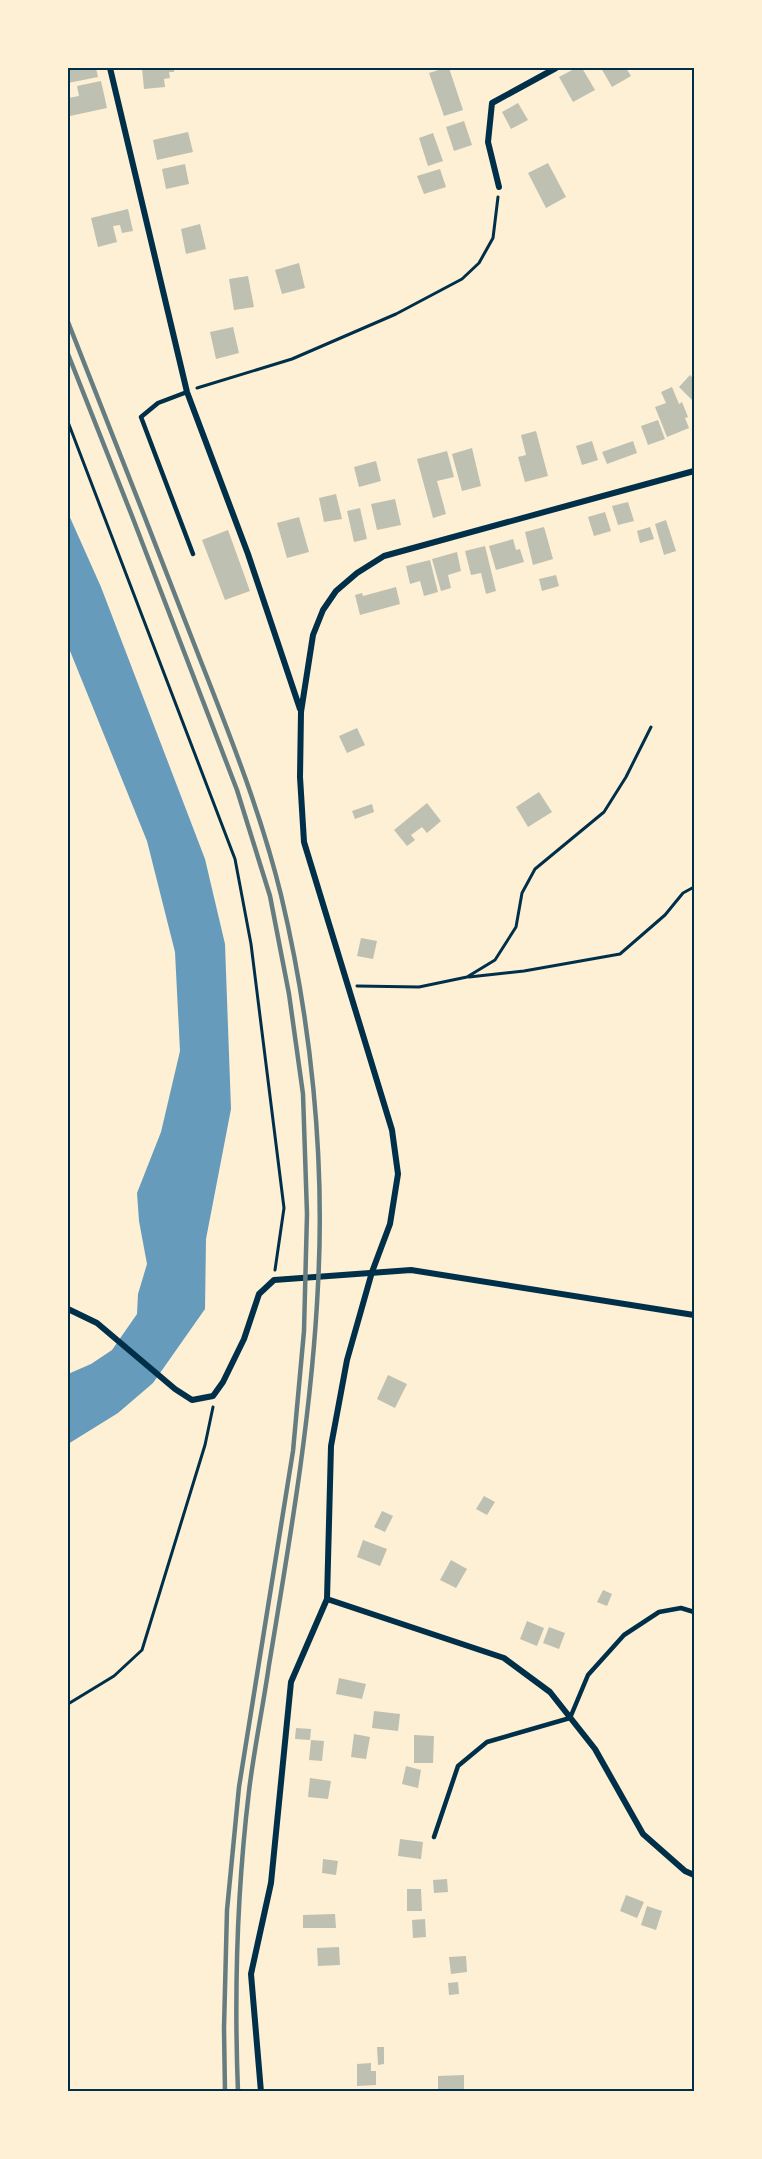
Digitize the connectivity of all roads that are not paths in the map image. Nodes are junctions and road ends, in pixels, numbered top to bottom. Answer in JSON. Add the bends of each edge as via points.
{"nodes":[{"id":1,"x":110,"y":68,"type":"edge"},
{"id":2,"x":556,"y":68,"type":"edge"},
{"id":3,"x":499,"y":187,"type":"road end"},
{"id":4,"x":187,"y":392,"type":"junction"},
{"id":5,"x":694,"y":471,"type":"edge"},
{"id":6,"x":193,"y":554,"type":"dead end"},
{"id":7,"x":301,"y":712,"type":"junction"},
{"id":8,"x":372,"y":1272,"type":"junction"},
{"id":9,"x":68,"y":1309,"type":"edge"},
{"id":10,"x":694,"y":1315,"type":"edge"},
{"id":11,"x":327,"y":1599,"type":"junction"},
{"id":12,"x":694,"y":1612,"type":"edge"},
{"id":13,"x":570,"y":1718,"type":"junction"},
{"id":14,"x":434,"y":1837,"type":"dead end"},
{"id":15,"x":694,"y":1875,"type":"edge"},
{"id":16,"x":261,"y":2091,"type":"edge"}],
"edges":[{"from":1,"to":4,"type":"street"},
{"from":2,"to":3,"type":"street","via":[[492,103],[488,142]]},
{"from":4,"to":6,"type":"lane","via":[[158,403],[141,417]]},
{"from":4,"to":7,"type":"street","via":[[248,554]]},
{"from":5,"to":7,"type":"street","via":[[384,556],[336,591],[323,610],[313,635]]},
{"from":7,"to":8,"type":"street","via":[[304,842],[392,1130],[398,1174],[390,1224]]},
{"from":8,"to":9,"type":"street","via":[[274,1280],[259,1294],[244,1339],[223,1382],[213,1396],[192,1400],[96,1323]]},
{"from":8,"to":10,"type":"street","via":[[411,1270]]},
{"from":8,"to":11,"type":"street","via":[[347,1360],[331,1446]]},
{"from":11,"to":13,"type":"street","via":[[504,1658],[550,1692]]},
{"from":11,"to":16,"type":"street","via":[[291,1682],[271,1883],[251,1974]]},
{"from":12,"to":13,"type":"lane","via":[[681,1608],[659,1612],[624,1635],[588,1674]]},
{"from":13,"to":14,"type":"lane","via":[[487,1742],[458,1766]]},
{"from":13,"to":15,"type":"street","via":[[595,1749],[643,1834]]}]}
